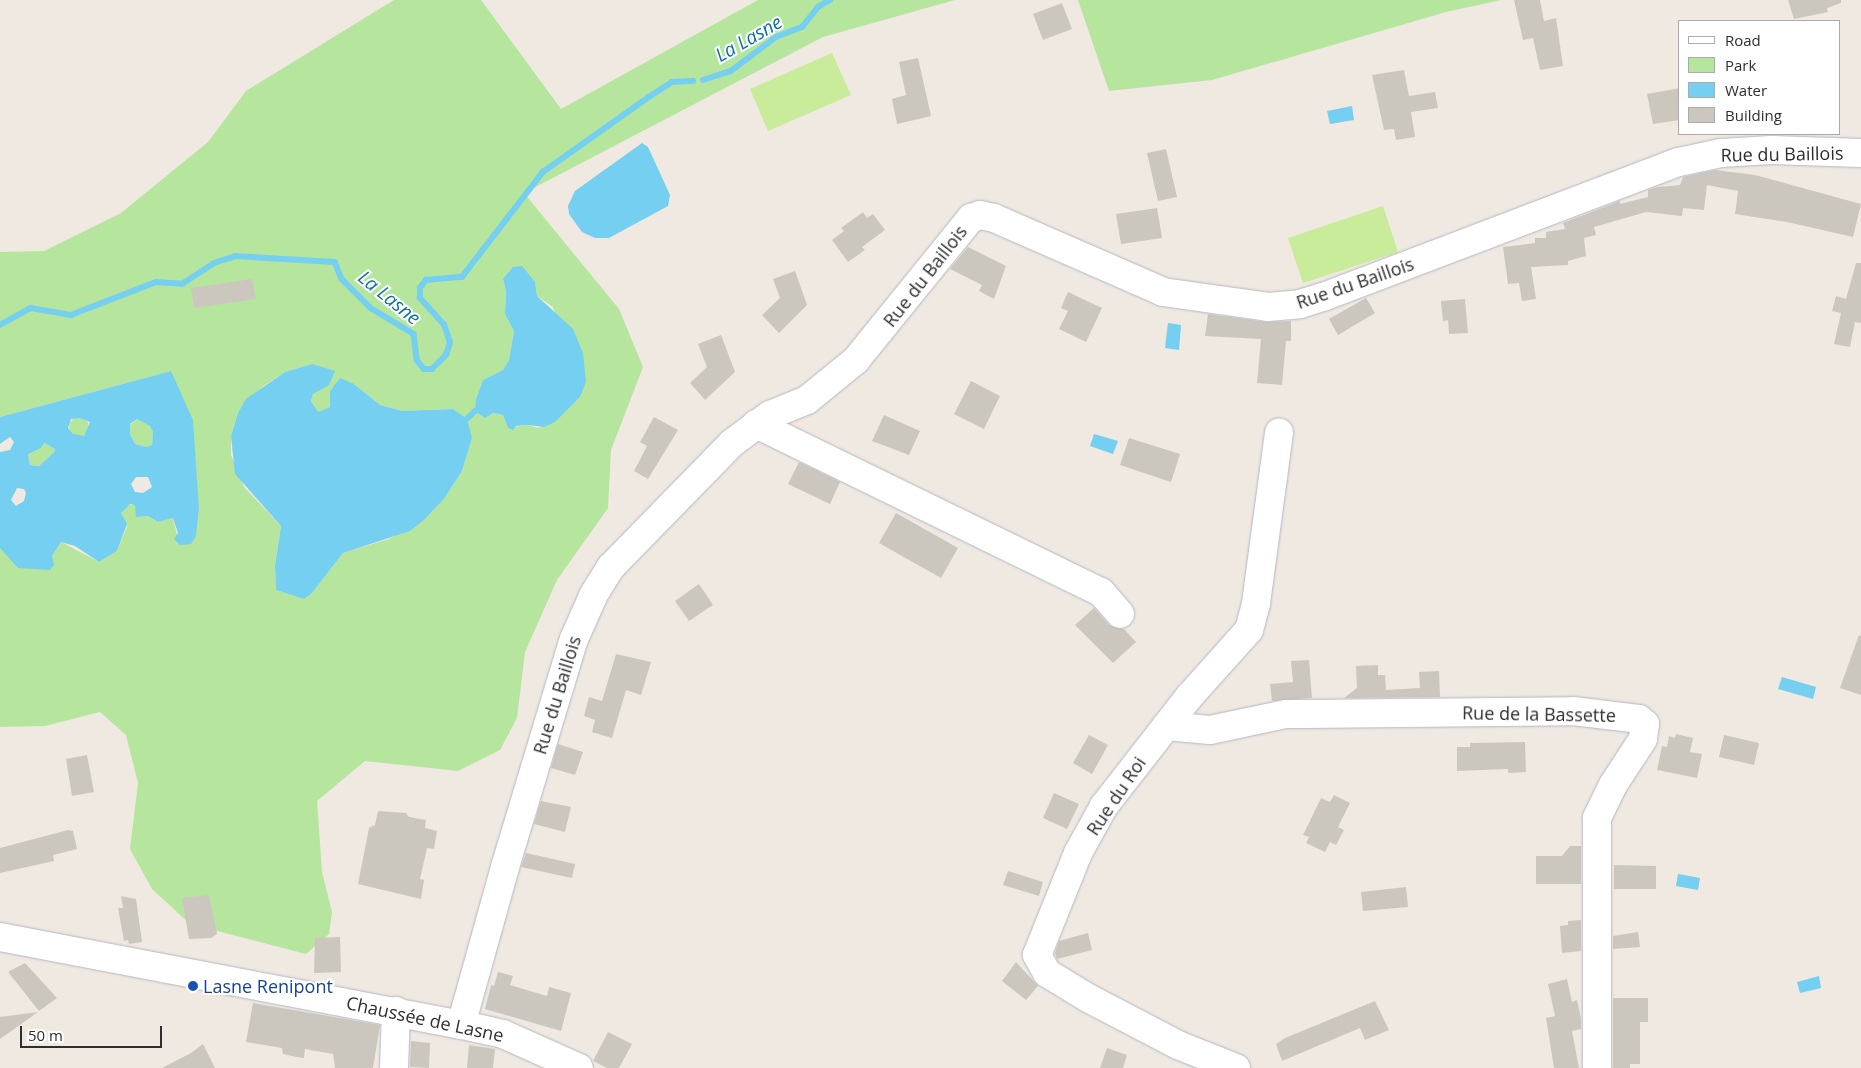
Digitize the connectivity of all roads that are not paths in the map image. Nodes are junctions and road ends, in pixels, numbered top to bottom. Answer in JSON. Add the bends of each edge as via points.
{"nodes":[{"id":1,"x":1861,"y":153,"type":"edge"},
{"id":2,"x":756,"y":424,"type":"junction"},
{"id":3,"x":1279,"y":433,"type":"dead end"},
{"id":4,"x":1120,"y":614,"type":"dead end"},
{"id":5,"x":1166,"y":726,"type":"junction"},
{"id":6,"x":0,"y":937,"type":"edge"},
{"id":7,"x":396,"y":1011,"type":"junction"},
{"id":8,"x":461,"y":1025,"type":"junction"},
{"id":9,"x":394,"y":1068,"type":"edge"},
{"id":10,"x":579,"y":1068,"type":"edge"},
{"id":11,"x":1236,"y":1068,"type":"edge"},
{"id":12,"x":1597,"y":1068,"type":"edge"}],
"edges":[{"from":1,"to":2,"type":"street","name":"Rue du Baillois","via":[[1763,150],[1721,153],[1679,162],[1323,297],[1300,304],[1268,307],[1163,292],[994,218],[980,215],[970,218],[856,360],[807,400]]},
{"from":2,"to":4,"type":"street","via":[[1101,592]]},
{"from":2,"to":8,"type":"street","name":"Rue du Baillois","via":[[732,443],[611,567],[582,617],[502,876]]},
{"from":3,"to":5,"type":"street","name":"Rue du Roi","via":[[1256,603],[1249,630]]},
{"from":5,"to":11,"type":"street","name":"Rue du Roi","via":[[1104,806],[1078,853],[1037,955],[1047,973],[1065,986],[1178,1045]]},
{"from":5,"to":12,"type":"street","name":"Rue de la Bassette","via":[[1210,730],[1286,714],[1573,711],[1639,719],[1645,724],[1643,739],[1604,802],[1597,831]]},
{"from":6,"to":7,"type":"street","name":"Chaussée de Lasne"},
{"from":7,"to":8,"type":"street","name":"Chaussée de Lasne"},
{"from":7,"to":9,"type":"street"},
{"from":8,"to":10,"type":"street","name":"Chaussée de Lasne","via":[[503,1034]]}]}
